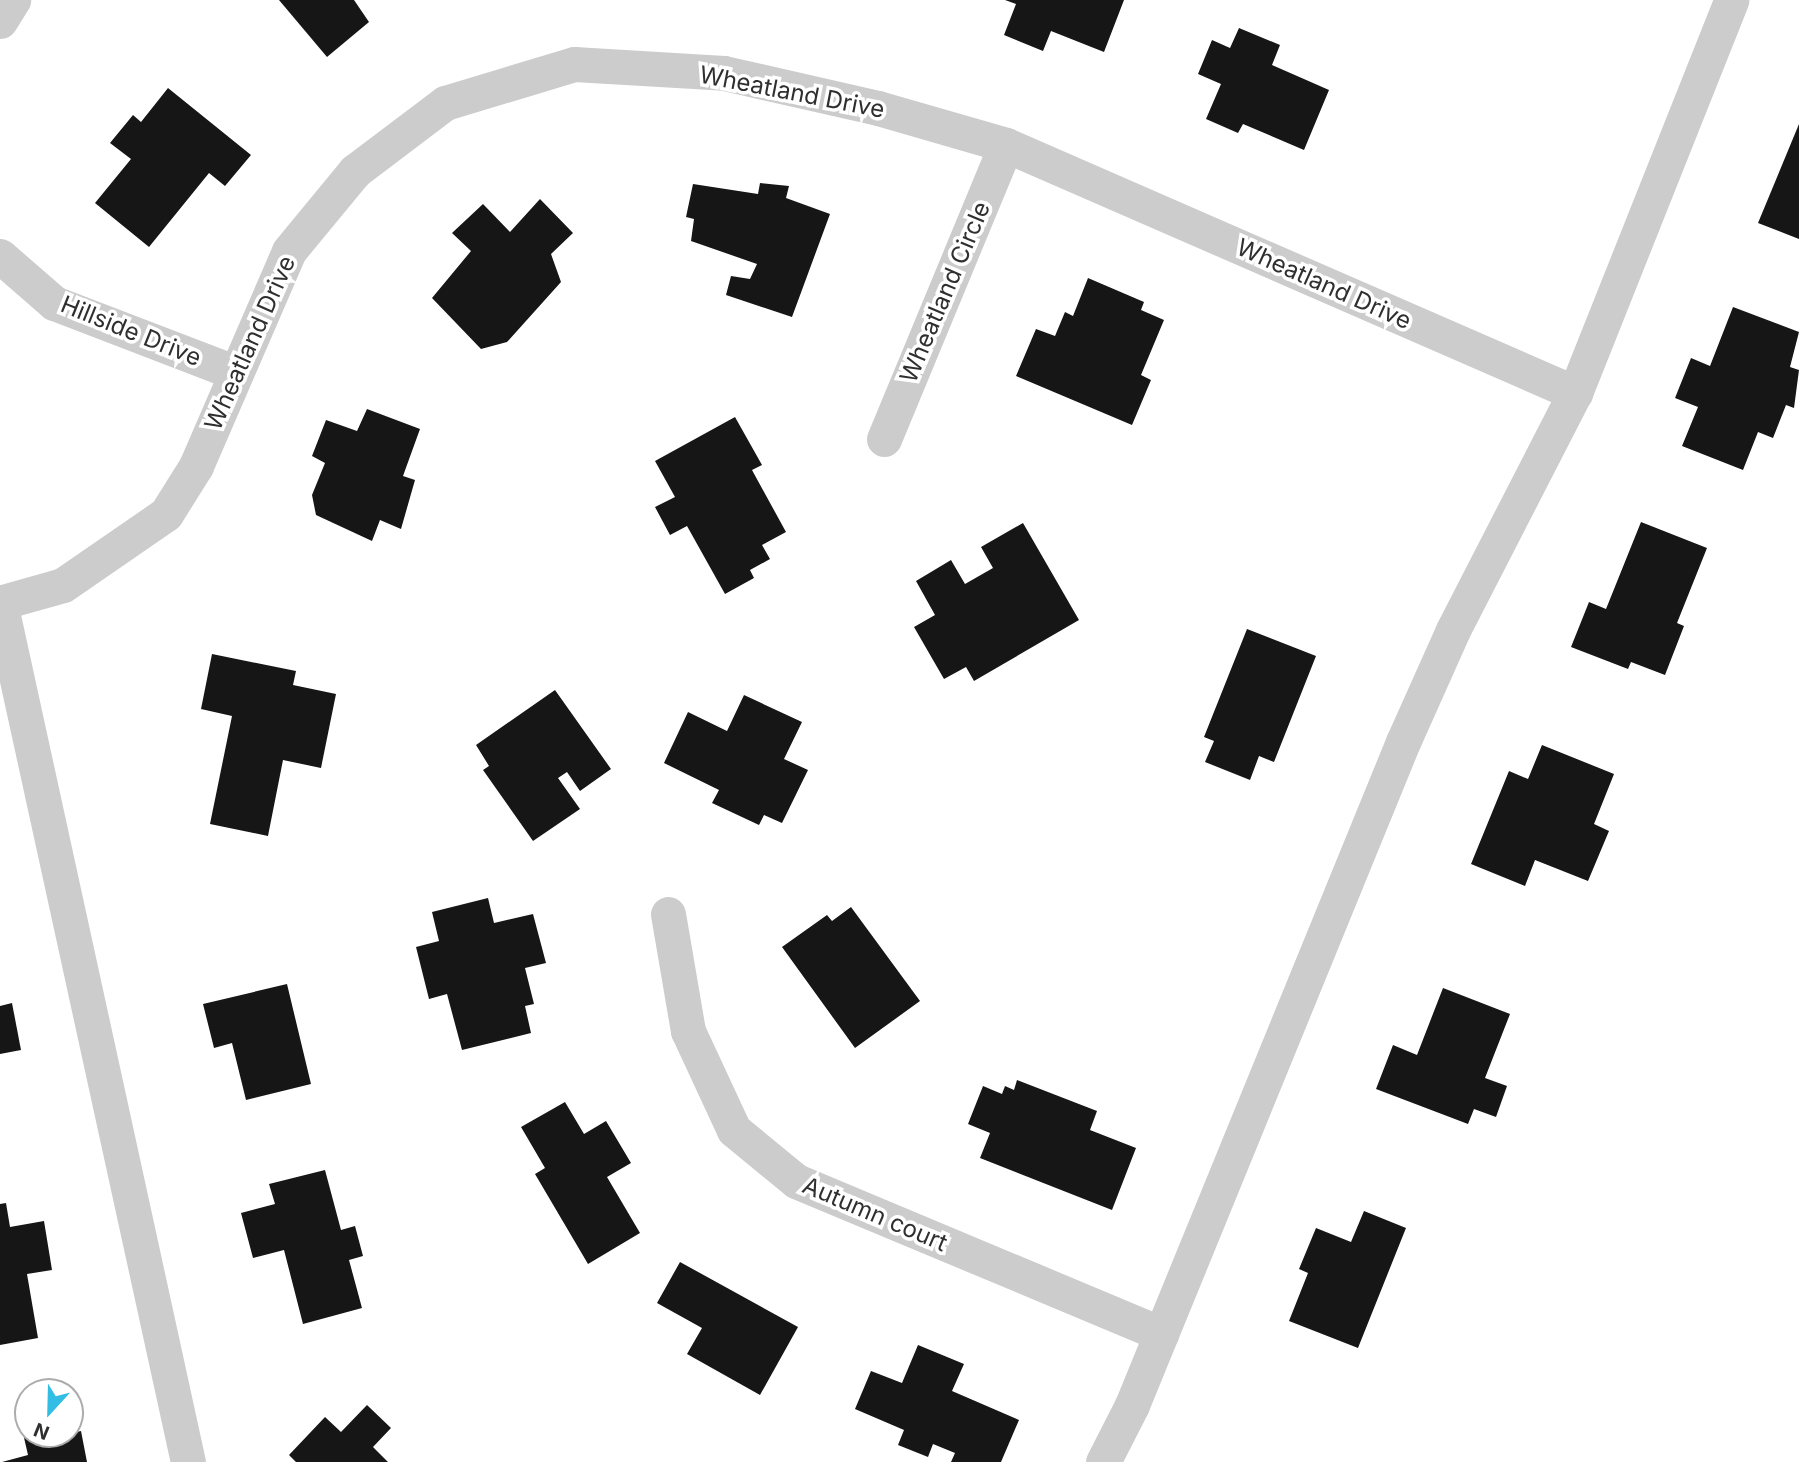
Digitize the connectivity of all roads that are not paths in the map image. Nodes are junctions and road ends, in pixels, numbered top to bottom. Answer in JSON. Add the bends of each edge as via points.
{"nodes":[{"id":1,"x":13,"y":0,"type":"edge"},
{"id":2,"x":1731,"y":0,"type":"edge"},
{"id":3,"x":0,"y":21,"type":"edge"},
{"id":4,"x":1006,"y":145,"type":"junction"},
{"id":5,"x":0,"y":256,"type":"edge"},
{"id":6,"x":234,"y":372,"type":"junction"},
{"id":7,"x":1575,"y":393,"type":"junction"},
{"id":8,"x":884,"y":439,"type":"dead end"},
{"id":9,"x":1,"y":602,"type":"edge"},
{"id":10,"x":668,"y":914,"type":"dead end"},
{"id":11,"x":1161,"y":1334,"type":"junction"},
{"id":12,"x":188,"y":1462,"type":"edge"},
{"id":13,"x":1103,"y":1462,"type":"edge"}],
"edges":[{"from":1,"to":3,"type":"street"},
{"from":2,"to":7,"type":"street"},
{"from":4,"to":6,"type":"street","name":"Wheatland Drive","via":[[878,108],[724,73],[574,64],[445,103],[355,171],[289,251]]},
{"from":4,"to":7,"type":"street","name":"Wheatland Drive"},
{"from":4,"to":8,"type":"street","name":"Wheatland Circle"},
{"from":5,"to":6,"type":"street","name":"Hillside Drive","via":[[54,303]]},
{"from":6,"to":9,"type":"street","name":"Wheatland Drive","via":[[197,466],[166,514],[63,585]]},
{"from":7,"to":11,"type":"street","via":[[1453,630],[1403,742]]},
{"from":9,"to":12,"type":"street"},
{"from":10,"to":11,"type":"street","name":"Autumn court","via":[[688,1031],[734,1130],[796,1181]]},
{"from":11,"to":13,"type":"street"}]}
